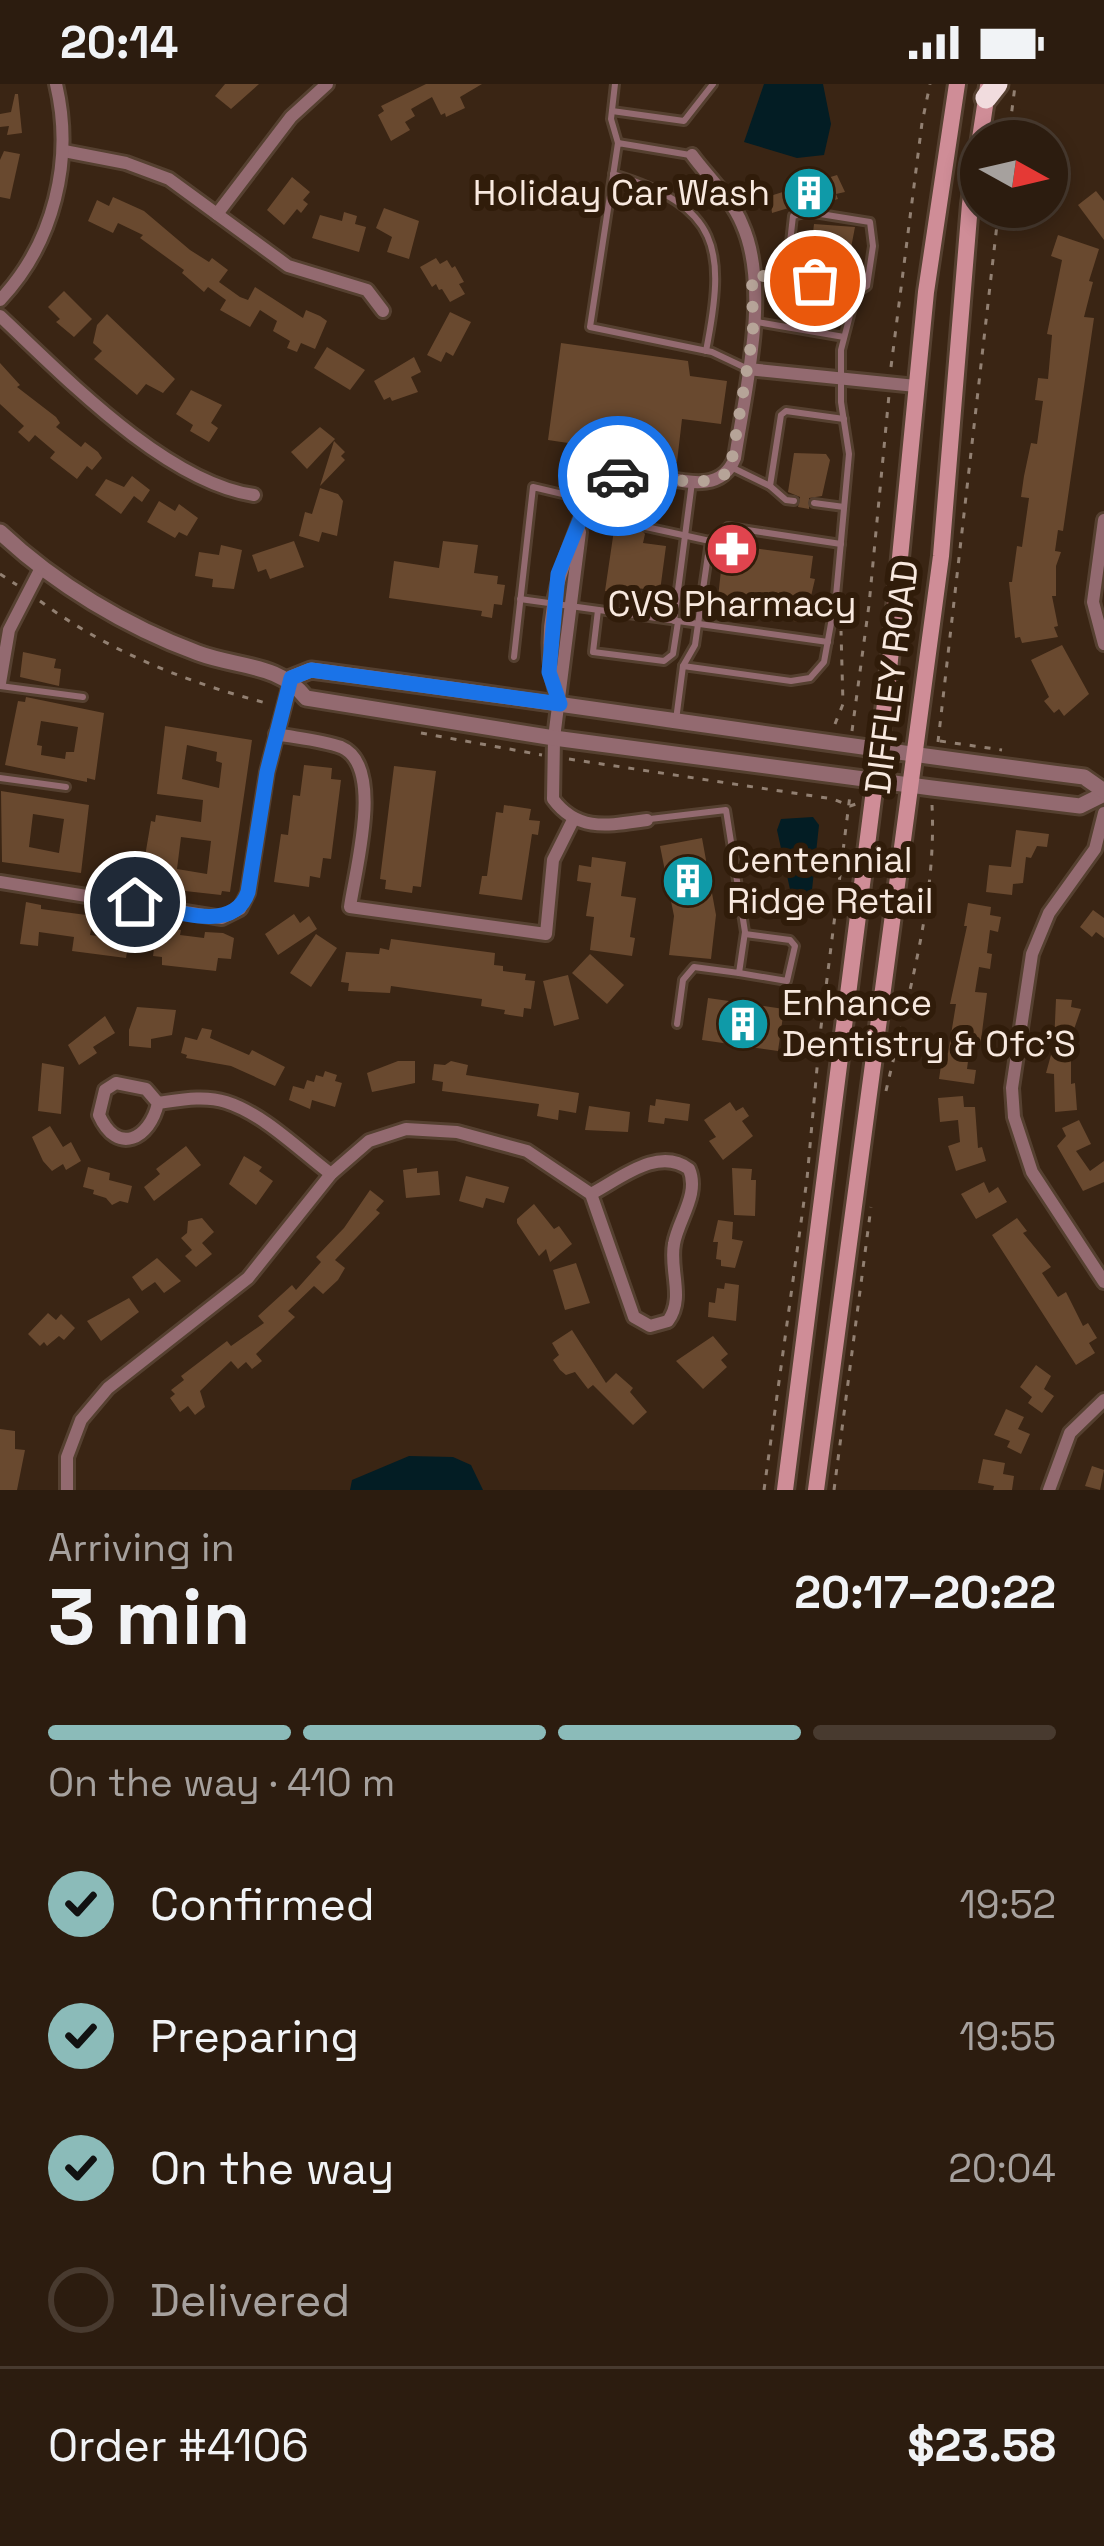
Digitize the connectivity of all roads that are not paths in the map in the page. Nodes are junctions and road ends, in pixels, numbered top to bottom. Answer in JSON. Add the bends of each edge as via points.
{"nodes":[{"id":1,"x":56,"y":84,"type":"edge"},
{"id":2,"x":327,"y":84,"type":"edge"},
{"id":3,"x":615,"y":84,"type":"edge"},
{"id":4,"x":713,"y":84,"type":"edge"},
{"id":5,"x":957,"y":84,"type":"edge"},
{"id":6,"x":990,"y":89,"type":"edge"},
{"id":7,"x":612,"y":111,"type":"junction"},
{"id":8,"x":618,"y":143,"type":"junction"},
{"id":9,"x":64,"y":151,"type":"junction"},
{"id":10,"x":692,"y":155,"type":"joint"},
{"id":11,"x":613,"y":175,"type":"junction"},
{"id":12,"x":217,"y":214,"type":"junction"},
{"id":13,"x":752,"y":275,"type":"junction"},
{"id":14,"x":786,"y":278,"type":"junction"},
{"id":15,"x":856,"y":292,"type":"junction"},
{"id":16,"x":0,"y":300,"type":"edge"},
{"id":17,"x":383,"y":311,"type":"dead end"},
{"id":18,"x":0,"y":316,"type":"edge"},
{"id":19,"x":753,"y":321,"type":"junction"},
{"id":20,"x":845,"y":337,"type":"junction"},
{"id":21,"x":706,"y":351,"type":"junction"},
{"id":22,"x":748,"y":369,"type":"junction"},
{"id":23,"x":842,"y":380,"type":"junction"},
{"id":24,"x":916,"y":386,"type":"junction"},
{"id":25,"x":844,"y":419,"type":"junction"},
{"id":26,"x":731,"y":467,"type":"junction"},
{"id":27,"x":692,"y":482,"type":"junction"},
{"id":28,"x":770,"y":486,"type":"junction"},
{"id":29,"x":254,"y":495,"type":"dead end"},
{"id":30,"x":588,"y":500,"type":"junction"},
{"id":31,"x":794,"y":501,"type":"dead end"},
{"id":32,"x":814,"y":503,"type":"dead end"},
{"id":33,"x":844,"y":507,"type":"junction"},
{"id":34,"x":581,"y":519,"type":"junction"},
{"id":35,"x":1104,"y":520,"type":"edge"},
{"id":36,"x":615,"y":524,"type":"dead end"},
{"id":37,"x":646,"y":527,"type":"dead end"},
{"id":38,"x":0,"y":532,"type":"edge"},
{"id":39,"x":685,"y":533,"type":"junction"},
{"id":40,"x":710,"y":541,"type":"junction"},
{"id":41,"x":841,"y":544,"type":"junction"},
{"id":42,"x":42,"y":566,"type":"junction"},
{"id":43,"x":520,"y":599,"type":"junction"},
{"id":44,"x":553,"y":604,"type":"junction"},
{"id":45,"x":572,"y":606,"type":"junction"},
{"id":46,"x":598,"y":610,"type":"junction"},
{"id":47,"x":676,"y":622,"type":"junction"},
{"id":48,"x":699,"y":624,"type":"junction"},
{"id":49,"x":829,"y":637,"type":"junction"},
{"id":50,"x":1104,"y":644,"type":"edge"},
{"id":51,"x":514,"y":657,"type":"dead end"},
{"id":52,"x":683,"y":666,"type":"junction"},
{"id":53,"x":291,"y":678,"type":"junction"},
{"id":54,"x":0,"y":684,"type":"edge"},
{"id":55,"x":82,"y":697,"type":"dead end"},
{"id":56,"x":560,"y":704,"type":"junction"},
{"id":57,"x":676,"y":723,"type":"junction"},
{"id":58,"x":277,"y":734,"type":"junction"},
{"id":59,"x":554,"y":738,"type":"junction"},
{"id":60,"x":878,"y":750,"type":"junction"},
{"id":61,"x":926,"y":756,"type":"junction"},
{"id":62,"x":0,"y":778,"type":"edge"},
{"id":63,"x":874,"y":780,"type":"junction"},
{"id":64,"x":912,"y":785,"type":"junction"},
{"id":65,"x":66,"y":787,"type":"dead end"},
{"id":66,"x":1104,"y":792,"type":"edge"},
{"id":67,"x":1104,"y":813,"type":"edge"},
{"id":68,"x":573,"y":820,"type":"junction"},
{"id":69,"x":647,"y":820,"type":"joint"},
{"id":70,"x":0,"y":882,"type":"edge"},
{"id":71,"x":745,"y":934,"type":"junction"},
{"id":72,"x":739,"y":973,"type":"junction"},
{"id":73,"x":677,"y":1024,"type":"dead end"},
{"id":74,"x":158,"y":1103,"type":"junction"},
{"id":75,"x":331,"y":1174,"type":"junction"},
{"id":76,"x":591,"y":1195,"type":"junction"},
{"id":77,"x":1104,"y":1282,"type":"edge"},
{"id":78,"x":1104,"y":1400,"type":"edge"},
{"id":79,"x":67,"y":1490,"type":"edge"},
{"id":80,"x":785,"y":1490,"type":"edge"},
{"id":81,"x":816,"y":1490,"type":"edge"},
{"id":82,"x":1049,"y":1490,"type":"edge"}],
"edges":[{"from":1,"to":9,"type":"street"},
{"from":2,"to":12,"type":"street","via":[[291,117]]},
{"from":3,"to":7,"type":"lane"},
{"from":4,"to":7,"type":"lane","via":[[684,122]]},
{"from":5,"to":24,"type":"main road","name":"DIFFLEY ROAD"},
{"from":6,"to":61,"type":"main road","name":"DIFFLEY ROAD","via":[[970,204]]},
{"from":7,"to":8,"type":"lane"},
{"from":8,"to":10,"type":"lane"},
{"from":8,"to":11,"type":"lane"},
{"from":9,"to":12,"type":"street","via":[[148,170]]},
{"from":9,"to":16,"type":"street","via":[[51,218]]},
{"from":10,"to":13,"type":"street","via":[[740,218]]},
{"from":11,"to":21,"type":"lane","via":[[660,188],[698,220],[718,269]]},
{"from":11,"to":21,"type":"lane","via":[[590,327]]},
{"from":12,"to":17,"type":"street","via":[[288,266],[367,290]]},
{"from":13,"to":14,"type":"lane"},
{"from":13,"to":19,"type":"street"},
{"from":14,"to":15,"type":"lane"},
{"from":14,"to":15,"type":"lane","via":[[794,216],[870,222],[867,286]]},
{"from":15,"to":20,"type":"lane"},
{"from":18,"to":29,"type":"street","via":[[155,449],[227,491]]},
{"from":19,"to":20,"type":"lane"},
{"from":19,"to":22,"type":"street"},
{"from":20,"to":23,"type":"lane"},
{"from":21,"to":22,"type":"lane"},
{"from":22,"to":23,"type":"street"},
{"from":22,"to":26,"type":"street"},
{"from":23,"to":24,"type":"street"},
{"from":23,"to":25,"type":"lane"},
{"from":24,"to":60,"type":"main road","name":"DIFFLEY ROAD"},
{"from":25,"to":28,"type":"lane","via":[[781,415]]},
{"from":25,"to":33,"type":"lane"},
{"from":26,"to":27,"type":"street","via":[[706,484]]},
{"from":26,"to":28,"type":"lane"},
{"from":27,"to":30,"type":"street","via":[[623,474]]},
{"from":27,"to":39,"type":"lane"},
{"from":28,"to":31,"type":"lane"},
{"from":30,"to":34,"type":"street"},
{"from":30,"to":43,"type":"lane","via":[[533,487]]},
{"from":32,"to":33,"type":"lane"},
{"from":33,"to":41,"type":"lane"},
{"from":34,"to":36,"type":"lane"},
{"from":34,"to":44,"type":"street"},
{"from":34,"to":45,"type":"street"},
{"from":35,"to":50,"type":"street","via":[[1093,602]]},
{"from":37,"to":39,"type":"lane"},
{"from":38,"to":42,"type":"street"},
{"from":39,"to":40,"type":"lane"},
{"from":39,"to":47,"type":"lane"},
{"from":40,"to":41,"type":"lane","via":[[728,527]]},
{"from":40,"to":48,"type":"lane"},
{"from":41,"to":49,"type":"lane"},
{"from":42,"to":53,"type":"street","via":[[100,607],[198,653]]},
{"from":42,"to":54,"type":"street","via":[[9,630]]},
{"from":43,"to":44,"type":"lane"},
{"from":43,"to":51,"type":"lane"},
{"from":44,"to":45,"type":"lane"},
{"from":44,"to":56,"type":"street","via":[[549,672]]},
{"from":45,"to":46,"type":"lane"},
{"from":45,"to":56,"type":"street"},
{"from":46,"to":47,"type":"lane"},
{"from":46,"to":47,"type":"lane","via":[[593,652],[664,661],[674,654]]},
{"from":47,"to":48,"type":"lane"},
{"from":48,"to":49,"type":"lane"},
{"from":48,"to":52,"type":"lane"},
{"from":49,"to":52,"type":"lane","via":[[824,662],[791,681]]},
{"from":52,"to":57,"type":"lane"},
{"from":53,"to":56,"type":"street","via":[[311,670]]},
{"from":53,"to":58,"type":"street"},
{"from":53,"to":59,"type":"street","via":[[306,698]]},
{"from":54,"to":55,"type":"lane"},
{"from":56,"to":57,"type":"street"},
{"from":56,"to":59,"type":"street"},
{"from":57,"to":60,"type":"street"},
{"from":58,"to":68,"type":"street","via":[[341,747],[360,765],[366,793],[350,907],[546,934],[553,860]]},
{"from":58,"to":70,"type":"street","via":[[248,892],[232,914]]},
{"from":59,"to":63,"type":"street"},
{"from":59,"to":68,"type":"street","via":[[553,799]]},
{"from":60,"to":61,"type":"street"},
{"from":60,"to":63,"type":"main road","name":"DIFFLEY ROAD"},
{"from":61,"to":64,"type":"main road","name":"DIFFLEY ROAD"},
{"from":61,"to":66,"type":"street","via":[[1084,777]]},
{"from":62,"to":65,"type":"lane"},
{"from":63,"to":64,"type":"street"},
{"from":63,"to":80,"type":"main road","name":"DIFFLEY ROAD"},
{"from":64,"to":66,"type":"street","via":[[1080,806]]},
{"from":64,"to":81,"type":"main road","name":"DIFFLEY ROAD"},
{"from":67,"to":77,"type":"street","via":[[1095,849],[1049,913],[1032,954],[1012,1102],[1032,1172]]},
{"from":68,"to":69,"type":"street"},
{"from":69,"to":71,"type":"lane","via":[[726,810]]},
{"from":71,"to":72,"type":"lane"},
{"from":71,"to":72,"type":"lane","via":[[795,946],[787,980]]},
{"from":72,"to":73,"type":"lane","via":[[694,968],[683,980]]},
{"from":74,"to":74,"type":"street","via":[[154,1121],[127,1139],[114,1136],[99,1115],[105,1090],[116,1083],[146,1089]]},
{"from":74,"to":75,"type":"street","via":[[226,1102]]},
{"from":75,"to":76,"type":"street","via":[[369,1141],[406,1129],[457,1132],[527,1151]]},
{"from":75,"to":79,"type":"street","via":[[248,1278],[108,1388],[81,1420]]},
{"from":76,"to":76,"type":"street","via":[[656,1161],[689,1169],[693,1190],[674,1240],[676,1303],[668,1321],[650,1326],[634,1317]]},
{"from":78,"to":82,"type":"street","via":[[1070,1433]]}]}
